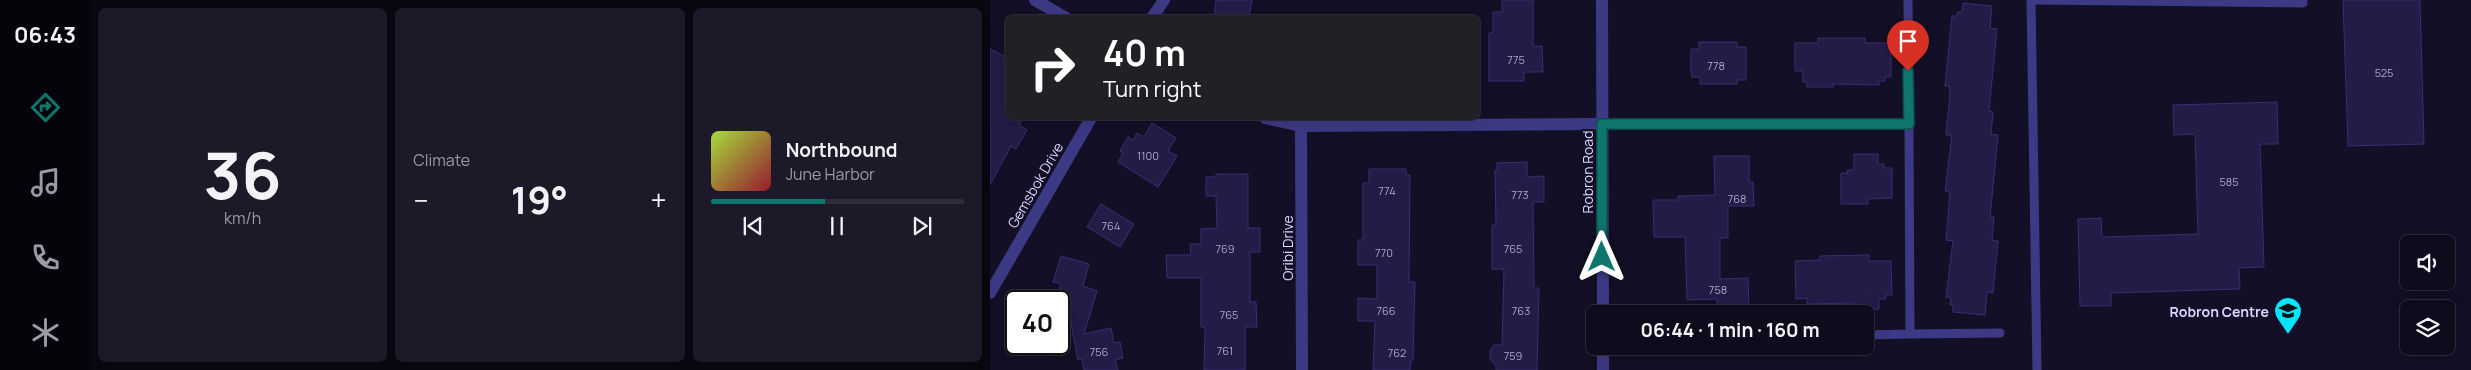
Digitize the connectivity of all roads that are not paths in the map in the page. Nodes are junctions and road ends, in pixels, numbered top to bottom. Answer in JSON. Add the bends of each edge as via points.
{"nodes":[{"id":1,"x":1035,"y":0,"type":"edge"},
{"id":2,"x":1164,"y":0,"type":"edge"},
{"id":3,"x":1602,"y":0,"type":"edge"},
{"id":4,"x":1908,"y":0,"type":"edge"},
{"id":5,"x":2032,"y":0,"type":"edge"},
{"id":6,"x":2303,"y":0,"type":"edge"},
{"id":7,"x":1061,"y":15,"type":"edge"},
{"id":8,"x":1154,"y":15,"type":"edge"},
{"id":9,"x":1090,"y":120,"type":"edge"},
{"id":10,"x":1274,"y":120,"type":"edge"},
{"id":11,"x":1602,"y":124,"type":"junction"},
{"id":12,"x":1909,"y":124,"type":"junction"},
{"id":13,"x":1301,"y":126,"type":"junction"},
{"id":14,"x":990,"y":293,"type":"edge"},
{"id":15,"x":1603,"y":305,"type":"edge"},
{"id":16,"x":2000,"y":333,"type":"dead end"},
{"id":17,"x":1910,"y":334,"type":"junction"},
{"id":18,"x":1874,"y":335,"type":"edge"},
{"id":19,"x":1603,"y":355,"type":"edge"},
{"id":20,"x":1302,"y":370,"type":"edge"},
{"id":21,"x":1603,"y":370,"type":"edge"},
{"id":22,"x":2037,"y":370,"type":"edge"}],
"edges":[{"from":1,"to":7,"type":"street"},
{"from":2,"to":8,"type":"street"},
{"from":3,"to":11,"type":"street","name":"Robron Road"},
{"from":4,"to":12,"type":"lane"},
{"from":5,"to":6,"type":"lane","via":[[2303,3]]},
{"from":5,"to":22,"type":"lane"},
{"from":9,"to":14,"type":"street","name":"Gemsbok Drive"},
{"from":10,"to":13,"type":"street"},
{"from":11,"to":12,"type":"lane"},
{"from":11,"to":13,"type":"street"},
{"from":11,"to":15,"type":"street","name":"Robron Road"},
{"from":12,"to":17,"type":"lane"},
{"from":13,"to":20,"type":"street","name":"Oribi Drive"},
{"from":16,"to":17,"type":"lane"},
{"from":17,"to":18,"type":"lane"},
{"from":19,"to":21,"type":"street"}]}
